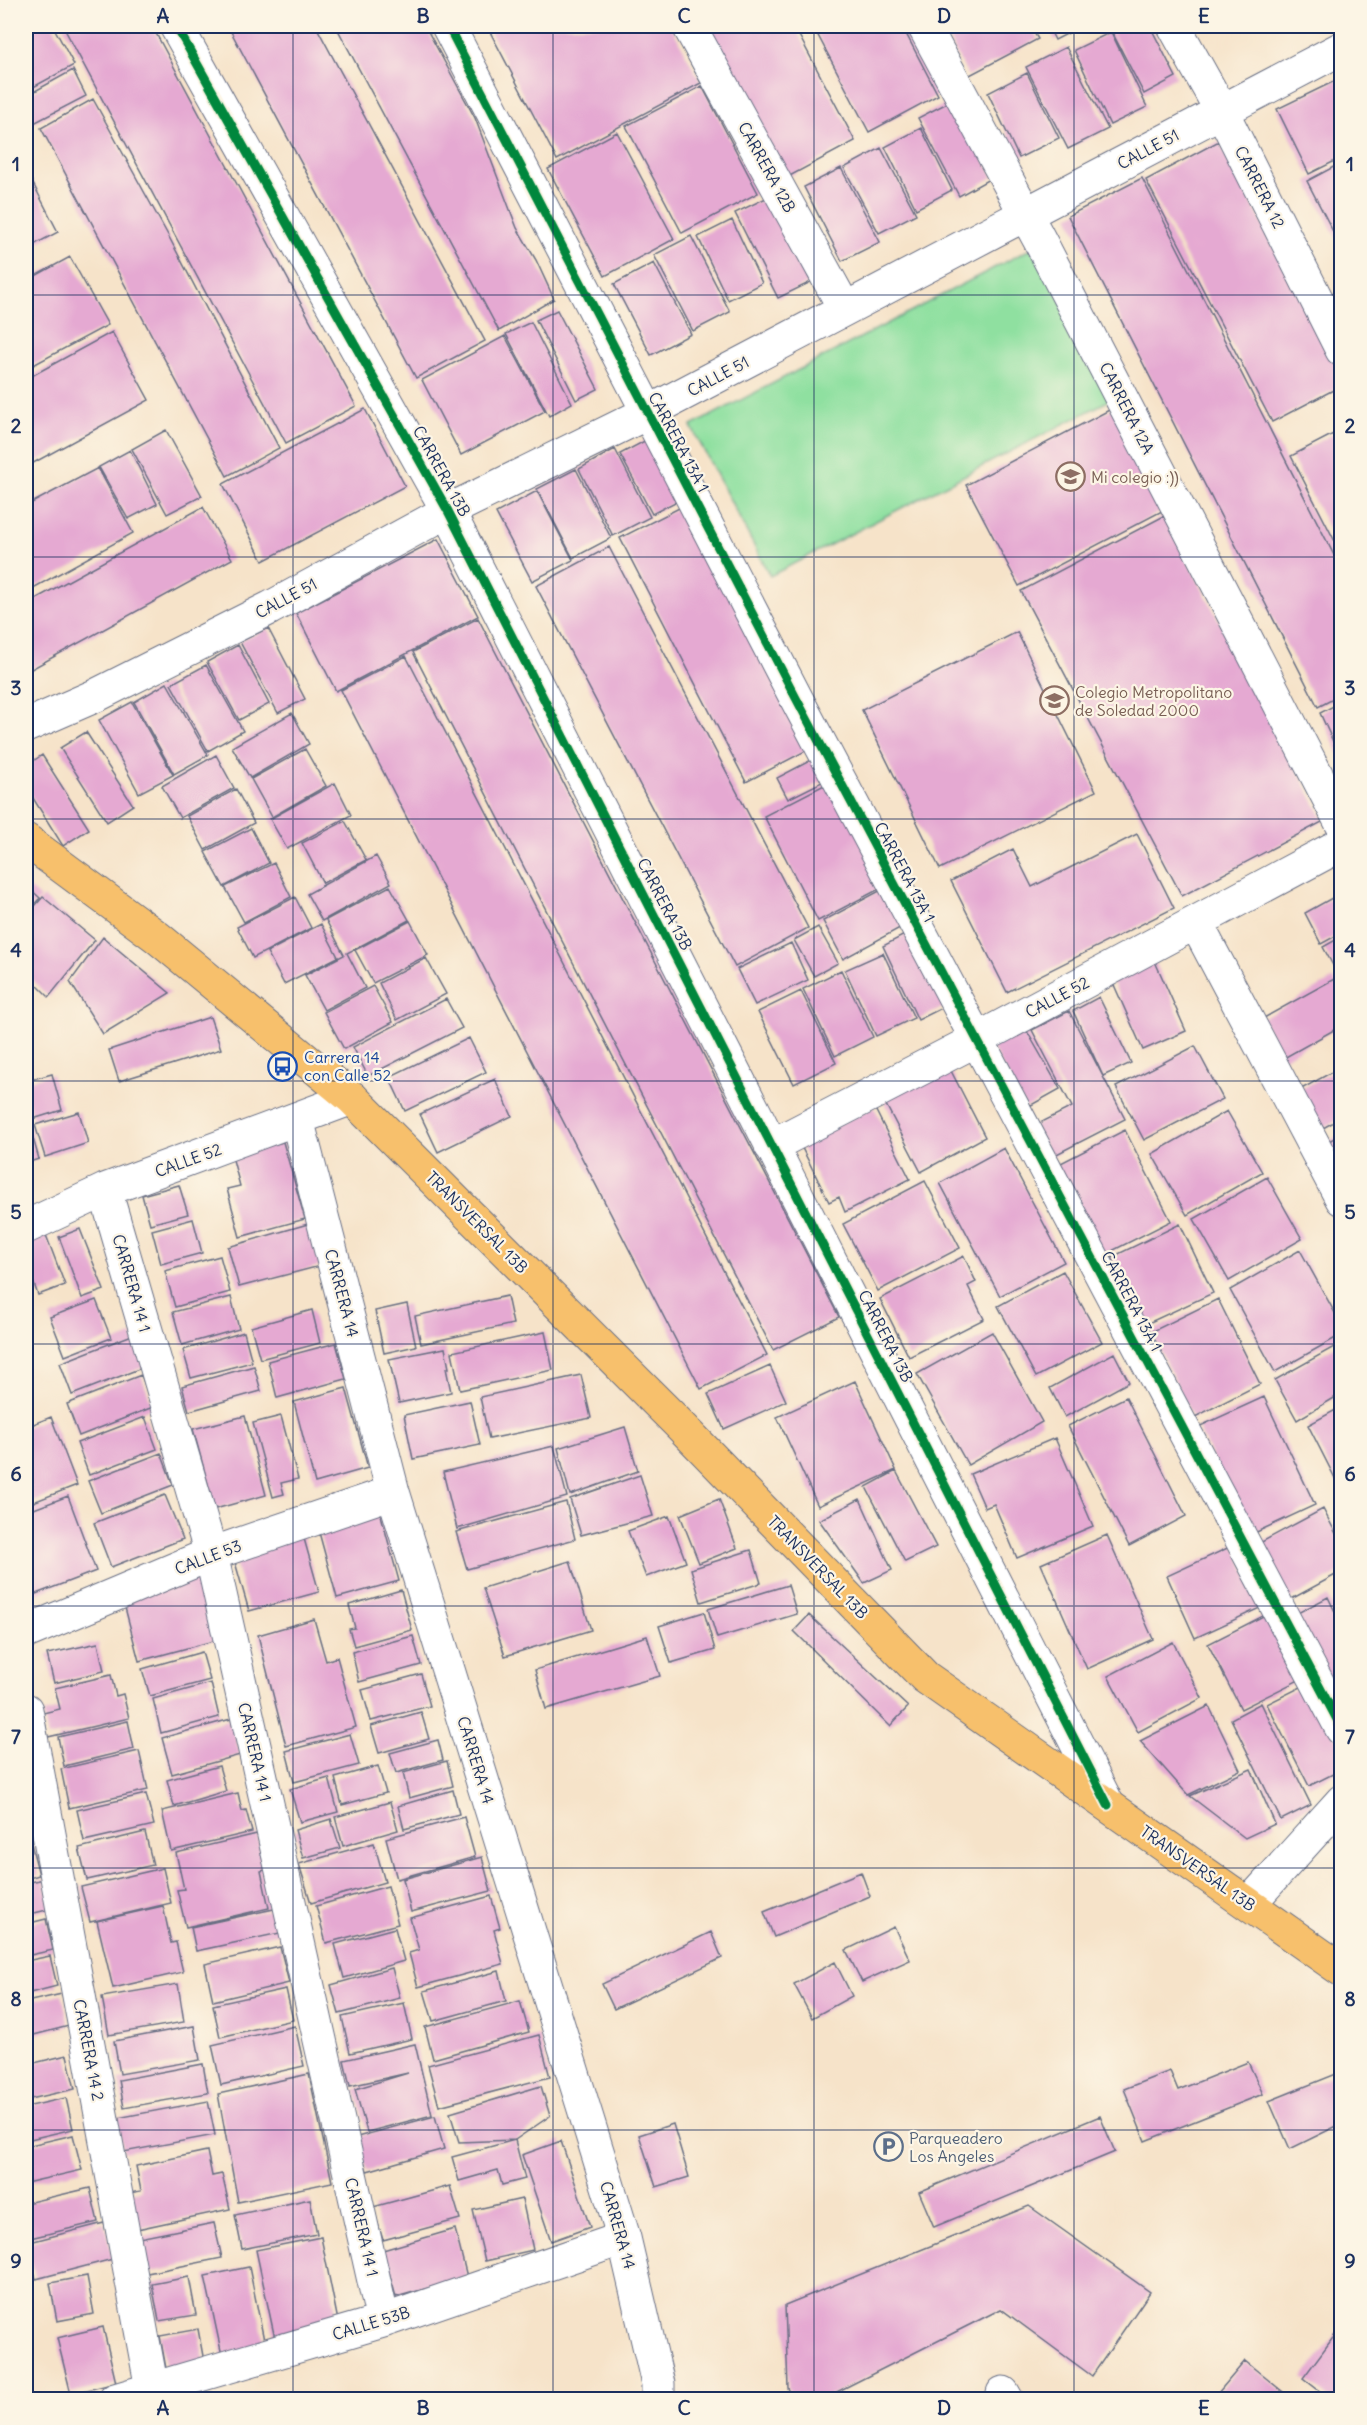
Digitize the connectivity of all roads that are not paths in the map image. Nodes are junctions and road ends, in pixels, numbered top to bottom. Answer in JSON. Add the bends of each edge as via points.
{"nodes":[{"id":1,"x":177,"y":26,"type":"edge"},
{"id":2,"x":448,"y":26,"type":"edge"},
{"id":3,"x":689,"y":26,"type":"edge"},
{"id":4,"x":924,"y":26,"type":"edge"},
{"id":5,"x":1174,"y":26,"type":"edge"},
{"id":6,"x":1341,"y":48,"type":"edge"},
{"id":7,"x":1221,"y":110,"type":"junction"},
{"id":8,"x":1025,"y":213,"type":"junction"},
{"id":9,"x":846,"y":309,"type":"junction"},
{"id":10,"x":1341,"y":350,"type":"edge"},
{"id":11,"x":647,"y":413,"type":"junction"},
{"id":12,"x":448,"y":511,"type":"junction"},
{"id":13,"x":26,"y":726,"type":"edge"},
{"id":14,"x":1341,"y":824,"type":"edge"},
{"id":15,"x":26,"y":840,"type":"edge"},
{"id":16,"x":1341,"y":844,"type":"edge"},
{"id":17,"x":1196,"y":923,"type":"junction"},
{"id":18,"x":976,"y":1040,"type":"junction"},
{"id":19,"x":352,"y":1098,"type":"junction"},
{"id":20,"x":297,"y":1119,"type":"junction"},
{"id":21,"x":771,"y":1146,"type":"junction"},
{"id":22,"x":105,"y":1190,"type":"junction"},
{"id":23,"x":1341,"y":1199,"type":"edge"},
{"id":24,"x":26,"y":1227,"type":"edge"},
{"id":25,"x":393,"y":1492,"type":"junction"},
{"id":26,"x":211,"y":1554,"type":"junction"},
{"id":27,"x":26,"y":1632,"type":"edge"},
{"id":28,"x":26,"y":1710,"type":"edge"},
{"id":29,"x":1341,"y":1729,"type":"edge"},
{"id":30,"x":1341,"y":1801,"type":"edge"},
{"id":31,"x":1108,"y":1805,"type":"junction"},
{"id":32,"x":1249,"y":1904,"type":"junction"},
{"id":33,"x":1341,"y":1970,"type":"edge"},
{"id":34,"x":624,"y":2238,"type":"junction"},
{"id":35,"x":383,"y":2321,"type":"junction"},
{"id":36,"x":152,"y":2389,"type":"junction"},
{"id":37,"x":115,"y":2400,"type":"edge"},
{"id":38,"x":658,"y":2400,"type":"edge"}],
"edges":[{"from":1,"to":12,"type":"street","name":"CARRERA 13B"},
{"from":2,"to":11,"type":"street","name":"CARRERA 13A 1"},
{"from":3,"to":9,"type":"street","name":"CARRERA 12B"},
{"from":4,"to":8,"type":"street","name":"CARRERA 12A"},
{"from":5,"to":7,"type":"street","name":"CARRERA 12"},
{"from":6,"to":7,"type":"street","name":"CALLE 51"},
{"from":7,"to":8,"type":"street","name":"CALLE 51"},
{"from":7,"to":10,"type":"street","name":"CARRERA 12"},
{"from":8,"to":9,"type":"street","name":"CALLE 51"},
{"from":8,"to":14,"type":"street","name":"CARRERA 12A"},
{"from":9,"to":11,"type":"street","name":"CALLE 51"},
{"from":11,"to":12,"type":"street","name":"CALLE 51"},
{"from":11,"to":18,"type":"street","name":"CARRERA 13A 1"},
{"from":12,"to":13,"type":"street","name":"CALLE 51","via":[[260,613]]},
{"from":12,"to":21,"type":"street","name":"CARRERA 13B"},
{"from":15,"to":19,"type":"main road","via":[[157,937]]},
{"from":16,"to":17,"type":"street","name":"CALLE 52"},
{"from":17,"to":18,"type":"street","name":"CALLE 52"},
{"from":17,"to":23,"type":"street"},
{"from":18,"to":21,"type":"street","name":"CALLE 52"},
{"from":18,"to":29,"type":"street","name":"CARRERA 13A 1"},
{"from":19,"to":20,"type":"street","name":"CALLE 52"},
{"from":19,"to":31,"type":"main road","name":"TRANSVERSAL 13B","via":[[680,1425],[925,1677]]},
{"from":20,"to":22,"type":"street","name":"CALLE 52"},
{"from":20,"to":25,"type":"street","name":"CARRERA 14"},
{"from":21,"to":31,"type":"street","name":"CARRERA 13B"},
{"from":22,"to":24,"type":"street","name":"CALLE 52"},
{"from":22,"to":26,"type":"street","name":"CARRERA 14 1"},
{"from":25,"to":26,"type":"street","name":"CALLE 53"},
{"from":25,"to":34,"type":"street","name":"CARRERA 14"},
{"from":26,"to":27,"type":"street","name":"CALLE 53"},
{"from":26,"to":35,"type":"street","name":"CARRERA 14 1"},
{"from":28,"to":36,"type":"street","name":"CARRERA 14 2"},
{"from":30,"to":32,"type":"street"},
{"from":31,"to":32,"type":"main road","name":"TRANSVERSAL 13B"},
{"from":32,"to":33,"type":"main road","name":"TRANSVERSAL 13B"},
{"from":34,"to":35,"type":"street","name":"CALLE 53B"},
{"from":34,"to":38,"type":"street","name":"CARRERA 14","via":[[658,2384]]},
{"from":35,"to":36,"type":"street","name":"CALLE 53B"},
{"from":36,"to":37,"type":"street","name":"CALLE 53B"}]}
